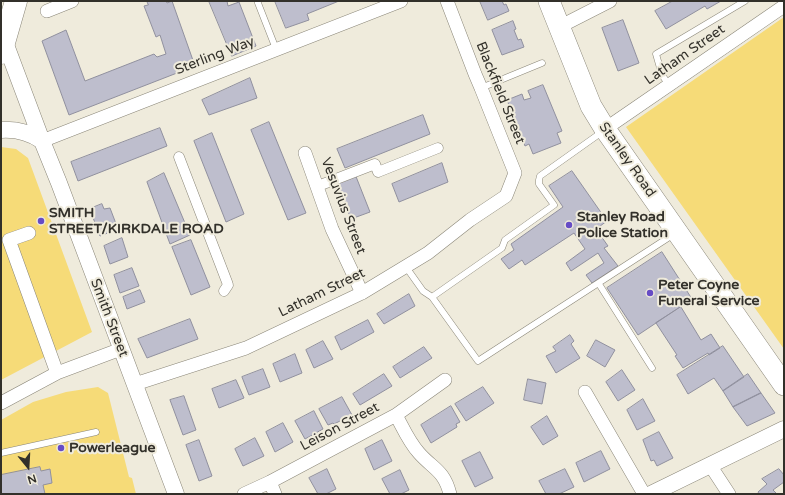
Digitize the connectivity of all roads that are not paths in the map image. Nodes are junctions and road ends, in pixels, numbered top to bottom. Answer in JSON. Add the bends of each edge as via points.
{"nodes":[{"id":1,"x":16,"y":1,"type":"edge"},
{"id":2,"x":72,"y":1,"type":"edge"},
{"id":3,"x":401,"y":1,"type":"edge"},
{"id":4,"x":447,"y":1,"type":"edge"},
{"id":5,"x":549,"y":1,"type":"edge"},
{"id":6,"x":610,"y":1,"type":"edge"},
{"id":7,"x":745,"y":1,"type":"edge"},
{"id":8,"x":258,"y":3,"type":"dead end"},
{"id":9,"x":784,"y":6,"type":"edge"},
{"id":10,"x":47,"y":11,"type":"dead end"},
{"id":11,"x":559,"y":27,"type":"junction"},
{"id":12,"x":2,"y":41,"type":"edge"},
{"id":13,"x":276,"y":49,"type":"junction"},
{"id":14,"x":542,"y":63,"type":"dead end"},
{"id":15,"x":669,"y":85,"type":"junction"},
{"id":16,"x":481,"y":88,"type":"junction"},
{"id":17,"x":1,"y":130,"type":"edge"},
{"id":18,"x":605,"y":130,"type":"junction"},
{"id":19,"x":42,"y":141,"type":"junction"},
{"id":20,"x":438,"y":148,"type":"dead end"},
{"id":21,"x":305,"y":153,"type":"dead end"},
{"id":22,"x":179,"y":157,"type":"dead end"},
{"id":23,"x":318,"y":186,"type":"junction"},
{"id":24,"x":506,"y":196,"type":"joint"},
{"id":25,"x":677,"y":232,"type":"junction"},
{"id":26,"x":29,"y":233,"type":"dead end"},
{"id":27,"x":406,"y":267,"type":"junction"},
{"id":28,"x":599,"y":284,"type":"junction"},
{"id":29,"x":224,"y":291,"type":"dead end"},
{"id":30,"x":362,"y":292,"type":"junction"},
{"id":31,"x":432,"y":297,"type":"junction"},
{"id":32,"x":121,"y":349,"type":"junction"},
{"id":33,"x":652,"y":368,"type":"dead end"},
{"id":34,"x":56,"y":373,"type":"junction"},
{"id":35,"x":445,"y":380,"type":"dead end"},
{"id":36,"x":135,"y":384,"type":"junction"},
{"id":37,"x":784,"y":386,"type":"edge"},
{"id":38,"x":585,"y":392,"type":"dead end"},
{"id":39,"x":1,"y":403,"type":"edge"},
{"id":40,"x":396,"y":415,"type":"junction"},
{"id":41,"x":784,"y":429,"type":"edge"},
{"id":42,"x":96,"y":432,"type":"dead end"},
{"id":43,"x":1,"y":453,"type":"edge"},
{"id":44,"x":710,"y":465,"type":"junction"},
{"id":45,"x":270,"y":482,"type":"junction"},
{"id":46,"x":176,"y":494,"type":"edge"},
{"id":47,"x":244,"y":494,"type":"edge"},
{"id":48,"x":275,"y":494,"type":"edge"},
{"id":49,"x":450,"y":494,"type":"edge"},
{"id":50,"x":644,"y":494,"type":"edge"},
{"id":51,"x":651,"y":494,"type":"edge"},
{"id":52,"x":730,"y":494,"type":"edge"}],
"edges":[{"from":1,"to":12,"type":"highway"},
{"from":2,"to":10,"type":"street"},
{"from":3,"to":13,"type":"street","name":"Sterling Way"},
{"from":4,"to":16,"type":"street","name":"Blackfield Street"},
{"from":5,"to":11,"type":"main road","name":"Stanley Road"},
{"from":6,"to":11,"type":"street"},
{"from":7,"to":15,"type":"lane","via":[[656,54],[662,75]]},
{"from":8,"to":13,"type":"lane"},
{"from":9,"to":15,"type":"street","name":"Latham Street"},
{"from":11,"to":18,"type":"main road","name":"Stanley Road","via":[[591,106]]},
{"from":12,"to":19,"type":"street","name":"Smith Street"},
{"from":13,"to":19,"type":"street","name":"Sterling Way"},
{"from":14,"to":16,"type":"lane"},
{"from":15,"to":18,"type":"street","name":"Latham Street"},
{"from":16,"to":24,"type":"street","name":"Blackfield Street","via":[[515,173]]},
{"from":17,"to":19,"type":"street","via":[[23,132]]},
{"from":18,"to":25,"type":"main road","name":"Stanley Road"},
{"from":18,"to":31,"type":"lane","via":[[540,176],[539,184],[554,205],[505,240],[502,248]]},
{"from":19,"to":32,"type":"street","name":"Smith Street"},
{"from":20,"to":23,"type":"street","via":[[378,172],[375,164]]},
{"from":21,"to":23,"type":"street","name":"Vesuvius Street"},
{"from":22,"to":29,"type":"street","via":[[227,282]]},
{"from":23,"to":30,"type":"street","name":"Vesuvius Street","via":[[332,229]]},
{"from":24,"to":27,"type":"street","name":"Latham Street"},
{"from":25,"to":28,"type":"lane"},
{"from":25,"to":37,"type":"main road","name":"Stanley Road"},
{"from":26,"to":34,"type":"street","via":[[9,240]]},
{"from":27,"to":30,"type":"street","name":"Latham Street"},
{"from":27,"to":31,"type":"lane","via":[[423,290]]},
{"from":28,"to":31,"type":"lane","via":[[478,361]]},
{"from":28,"to":33,"type":"lane"},
{"from":30,"to":36,"type":"street","name":"Latham Street","via":[[246,348]]},
{"from":32,"to":34,"type":"street"},
{"from":32,"to":36,"type":"street","name":"Smith Street"},
{"from":34,"to":39,"type":"street"},
{"from":35,"to":40,"type":"street","name":"Leison Street"},
{"from":36,"to":46,"type":"street","name":"Smith Street"},
{"from":38,"to":50,"type":"street"},
{"from":40,"to":45,"type":"street","name":"Leison Street"},
{"from":40,"to":49,"type":"street","via":[[419,453],[444,477]]},
{"from":41,"to":44,"type":"street"},
{"from":42,"to":43,"type":"lane"},
{"from":44,"to":51,"type":"street"},
{"from":44,"to":52,"type":"street"},
{"from":45,"to":47,"type":"street","name":"Leison Street"},
{"from":45,"to":48,"type":"street"}]}
